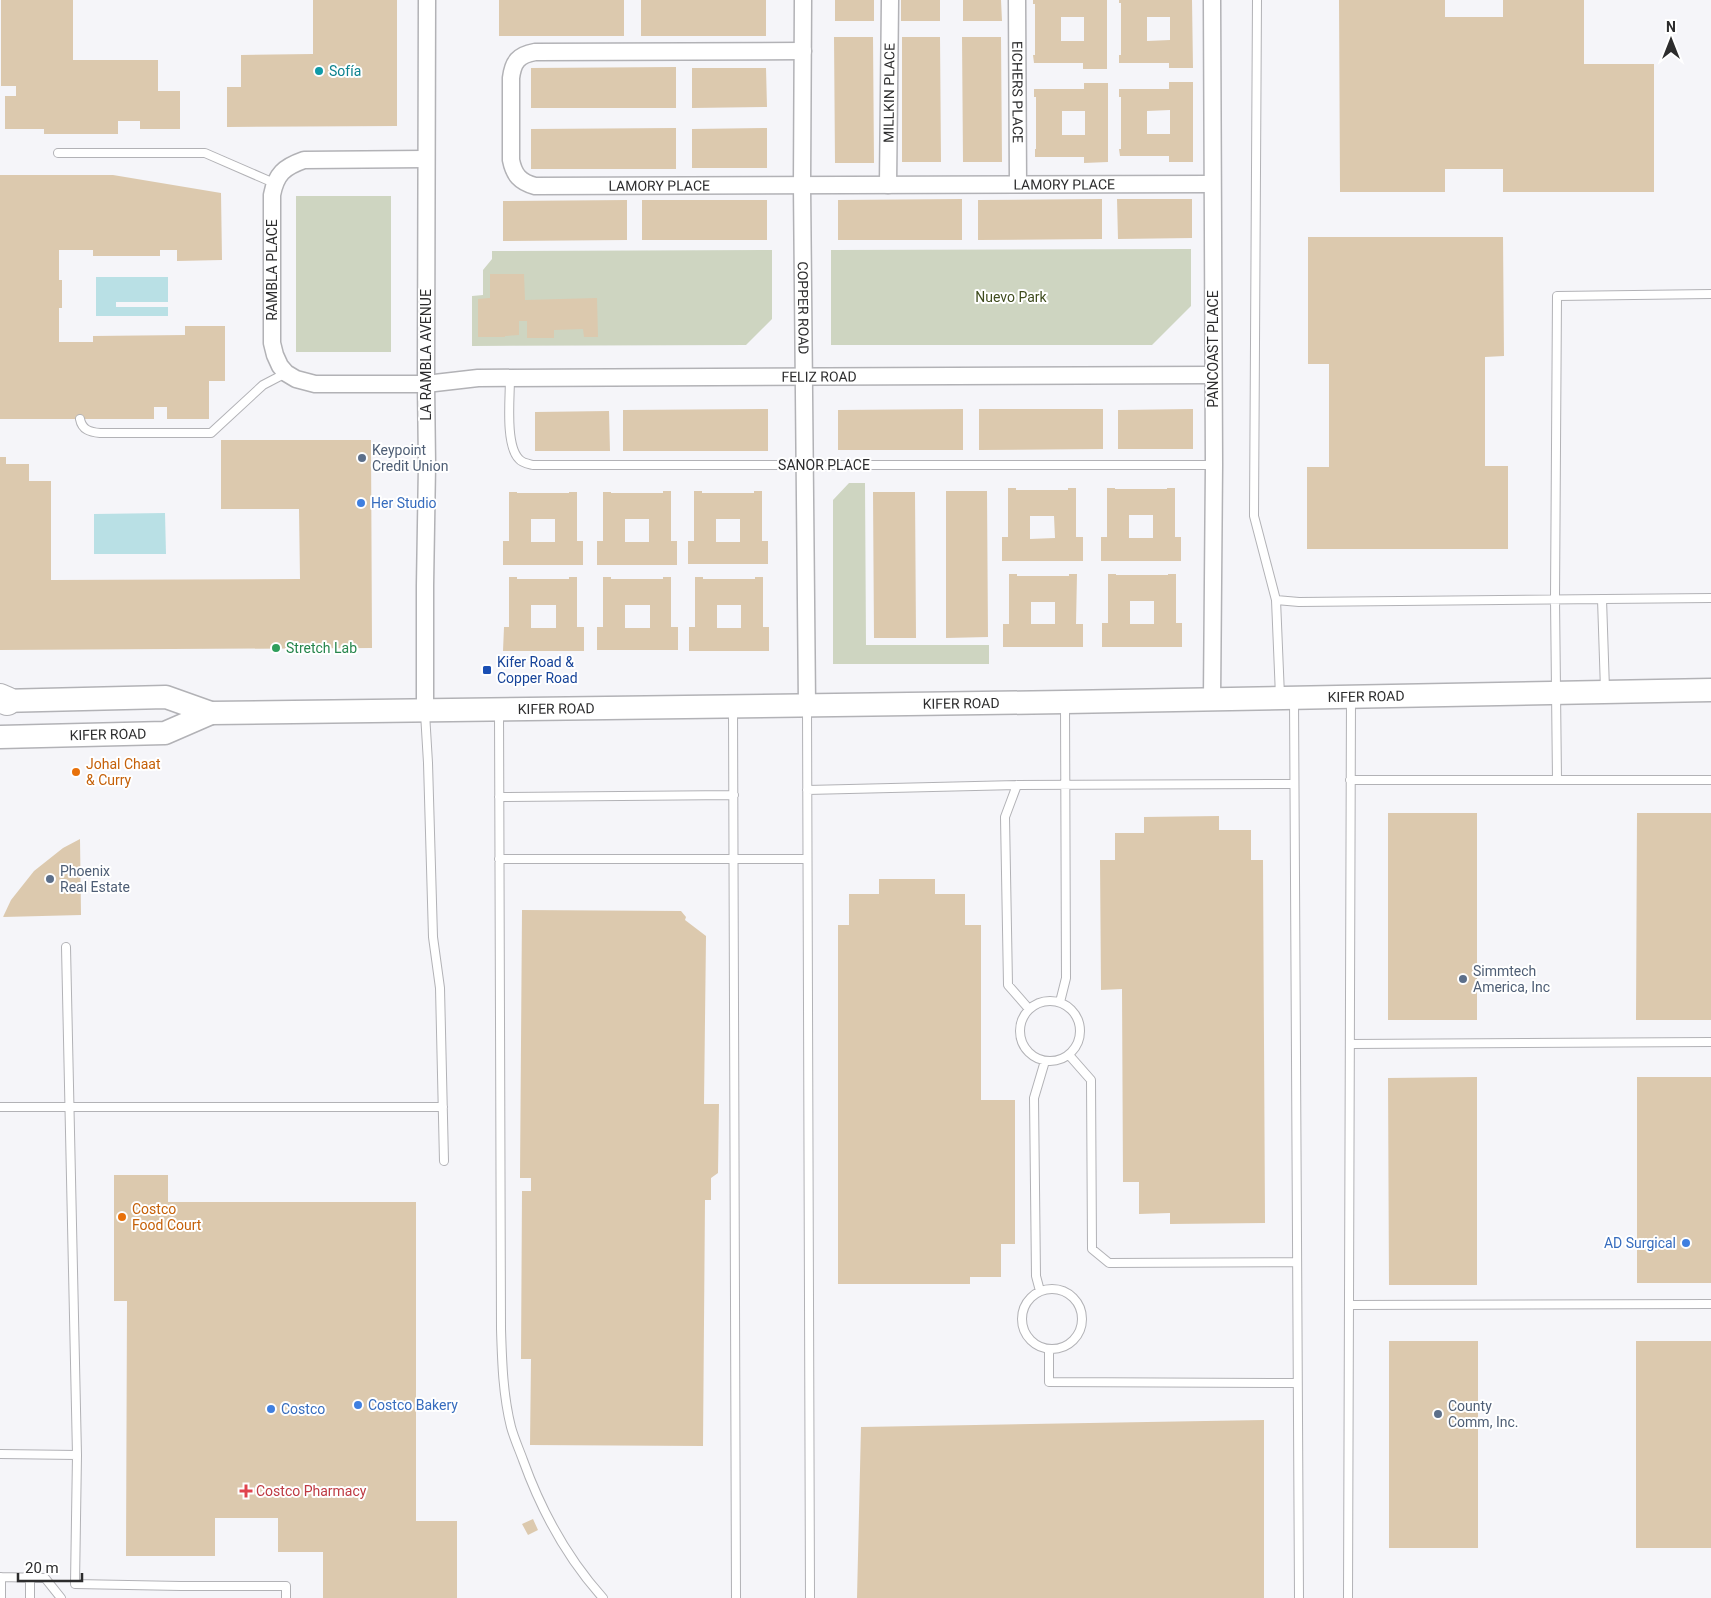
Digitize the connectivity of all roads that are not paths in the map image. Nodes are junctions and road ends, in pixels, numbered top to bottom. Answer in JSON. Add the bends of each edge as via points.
{"nodes":[{"id":1,"x":426,"y":0,"type":"edge"},
{"id":2,"x":803,"y":0,"type":"edge"},
{"id":3,"x":890,"y":0,"type":"edge"},
{"id":4,"x":1017,"y":0,"type":"edge"},
{"id":5,"x":1212,"y":0,"type":"edge"},
{"id":6,"x":1257,"y":0,"type":"edge"},
{"id":7,"x":803,"y":51,"type":"junction"},
{"id":8,"x":58,"y":153,"type":"dead end"},
{"id":9,"x":426,"y":159,"type":"junction"},
{"id":10,"x":274,"y":183,"type":"junction"},
{"id":11,"x":1018,"y":184,"type":"junction"},
{"id":12,"x":1212,"y":184,"type":"junction"},
{"id":13,"x":802,"y":185,"type":"junction"},
{"id":14,"x":888,"y":185,"type":"junction"},
{"id":15,"x":1711,"y":294,"type":"edge"},
{"id":16,"x":286,"y":374,"type":"junction"},
{"id":17,"x":1212,"y":375,"type":"junction"},
{"id":18,"x":804,"y":377,"type":"junction"},
{"id":19,"x":510,"y":378,"type":"junction"},
{"id":20,"x":426,"y":384,"type":"junction"},
{"id":21,"x":80,"y":419,"type":"dead end"},
{"id":22,"x":804,"y":465,"type":"junction"},
{"id":23,"x":1214,"y":465,"type":"junction"},
{"id":24,"x":1711,"y":598,"type":"edge"},
{"id":25,"x":1555,"y":599,"type":"junction"},
{"id":26,"x":1602,"y":599,"type":"junction"},
{"id":27,"x":1276,"y":600,"type":"junction"},
{"id":28,"x":1711,"y":690,"type":"edge"},
{"id":29,"x":1555,"y":692,"type":"junction"},
{"id":30,"x":1605,"y":692,"type":"junction"},
{"id":31,"x":1351,"y":696,"type":"junction"},
{"id":32,"x":1287,"y":698,"type":"junction"},
{"id":33,"x":1212,"y":699,"type":"junction"},
{"id":34,"x":2,"y":700,"type":"edge"},
{"id":35,"x":1065,"y":702,"type":"junction"},
{"id":36,"x":806,"y":705,"type":"junction"},
{"id":37,"x":734,"y":706,"type":"junction"},
{"id":38,"x":499,"y":708,"type":"junction"},
{"id":39,"x":425,"y":709,"type":"junction"},
{"id":40,"x":212,"y":713,"type":"junction"},
{"id":41,"x":2,"y":741,"type":"edge"},
{"id":42,"x":1350,"y":780,"type":"junction"},
{"id":43,"x":1556,"y":780,"type":"junction"},
{"id":44,"x":1711,"y":780,"type":"edge"},
{"id":45,"x":1294,"y":784,"type":"junction"},
{"id":46,"x":1018,"y":785,"type":"junction"},
{"id":47,"x":1065,"y":785,"type":"junction"},
{"id":48,"x":807,"y":790,"type":"junction"},
{"id":49,"x":734,"y":795,"type":"junction"},
{"id":50,"x":499,"y":797,"type":"junction"},
{"id":51,"x":499,"y":859,"type":"junction"},
{"id":52,"x":734,"y":859,"type":"junction"},
{"id":53,"x":807,"y":859,"type":"junction"},
{"id":54,"x":66,"y":947,"type":"dead end"},
{"id":55,"x":1060,"y":1002,"type":"junction"},
{"id":56,"x":1029,"y":1009,"type":"junction"},
{"id":57,"x":1711,"y":1042,"type":"edge"},
{"id":58,"x":1350,"y":1044,"type":"junction"},
{"id":59,"x":1069,"y":1054,"type":"junction"},
{"id":60,"x":1045,"y":1060,"type":"junction"},
{"id":61,"x":0,"y":1107,"type":"edge"},
{"id":62,"x":69,"y":1107,"type":"junction"},
{"id":63,"x":443,"y":1108,"type":"junction"},
{"id":64,"x":444,"y":1161,"type":"dead end"},
{"id":65,"x":1297,"y":1262,"type":"junction"},
{"id":66,"x":1040,"y":1291,"type":"junction"},
{"id":67,"x":1711,"y":1304,"type":"edge"},
{"id":68,"x":1349,"y":1305,"type":"junction"},
{"id":69,"x":1049,"y":1349,"type":"junction"},
{"id":70,"x":1298,"y":1383,"type":"junction"},
{"id":71,"x":0,"y":1454,"type":"edge"},
{"id":72,"x":77,"y":1455,"type":"junction"},
{"id":73,"x":0,"y":1577,"type":"edge"},
{"id":74,"x":30,"y":1578,"type":"junction"},
{"id":75,"x":1,"y":1598,"type":"edge"},
{"id":76,"x":30,"y":1598,"type":"edge"},
{"id":77,"x":61,"y":1598,"type":"edge"},
{"id":78,"x":286,"y":1598,"type":"edge"},
{"id":79,"x":602,"y":1598,"type":"edge"},
{"id":80,"x":736,"y":1598,"type":"edge"},
{"id":81,"x":810,"y":1598,"type":"edge"},
{"id":82,"x":1299,"y":1598,"type":"edge"},
{"id":83,"x":1348,"y":1598,"type":"edge"}],
"edges":[{"from":1,"to":9,"type":"street","name":"LA RAMBLA AVENUE"},
{"from":2,"to":7,"type":"street","name":"COPPER ROAD"},
{"from":3,"to":14,"type":"street","name":"MILLKIN PLACE"},
{"from":4,"to":11,"type":"street","name":"EICHERS PLACE"},
{"from":5,"to":12,"type":"street","name":"PANCOAST PLACE"},
{"from":6,"to":27,"type":"lane","via":[[1254,516]]},
{"from":7,"to":13,"type":"street","name":"COPPER ROAD"},
{"from":7,"to":13,"type":"street","name":"LAMORY PLACE","via":[[535,52],[517,59],[510,78],[510,160],[512,169],[525,184]]},
{"from":8,"to":10,"type":"lane","via":[[205,153]]},
{"from":9,"to":10,"type":"street","via":[[304,160],[291,164]]},
{"from":9,"to":20,"type":"street","name":"LA RAMBLA AVENUE"},
{"from":10,"to":16,"type":"street","name":"RAMBLA PLACE","via":[[272,343]]},
{"from":11,"to":12,"type":"street","name":"LAMORY PLACE"},
{"from":11,"to":14,"type":"street","name":"LAMORY PLACE"},
{"from":12,"to":17,"type":"street","name":"PANCOAST PLACE"},
{"from":13,"to":14,"type":"street","name":"LAMORY PLACE"},
{"from":13,"to":18,"type":"street","name":"COPPER ROAD"},
{"from":15,"to":25,"type":"lane","via":[[1557,296]]},
{"from":16,"to":20,"type":"street","via":[[315,384]]},
{"from":16,"to":21,"type":"lane","via":[[263,385],[212,433],[90,432]]},
{"from":17,"to":18,"type":"street","name":"FELIZ ROAD"},
{"from":17,"to":23,"type":"street","name":"PANCOAST PLACE"},
{"from":18,"to":19,"type":"street","name":"FELIZ ROAD"},
{"from":18,"to":22,"type":"street","name":"COPPER ROAD"},
{"from":19,"to":20,"type":"street","name":"FELIZ ROAD"},
{"from":19,"to":22,"type":"lane","name":"SANOR PLACE","via":[[511,440],[520,461],[534,465]]},
{"from":20,"to":39,"type":"street","name":"LA RAMBLA AVENUE"},
{"from":22,"to":23,"type":"lane","name":"SANOR PLACE"},
{"from":22,"to":36,"type":"street","name":"COPPER ROAD"},
{"from":23,"to":33,"type":"street","name":"PANCOAST PLACE"},
{"from":24,"to":26,"type":"lane"},
{"from":25,"to":26,"type":"lane"},
{"from":25,"to":27,"type":"lane"},
{"from":25,"to":29,"type":"lane"},
{"from":26,"to":30,"type":"lane"},
{"from":27,"to":32,"type":"lane"},
{"from":28,"to":30,"type":"main road","name":"KIFER ROAD"},
{"from":29,"to":30,"type":"main road","name":"KIFER ROAD"},
{"from":29,"to":31,"type":"main road","name":"KIFER ROAD"},
{"from":29,"to":43,"type":"lane"},
{"from":31,"to":32,"type":"main road","name":"KIFER ROAD"},
{"from":31,"to":42,"type":"lane"},
{"from":32,"to":33,"type":"main road","name":"KIFER ROAD"},
{"from":32,"to":45,"type":"lane"},
{"from":33,"to":35,"type":"main road","name":"KIFER ROAD"},
{"from":34,"to":40,"type":"main road","name":"KIFER ROAD","via":[[166,697]]},
{"from":35,"to":36,"type":"main road","name":"KIFER ROAD"},
{"from":35,"to":47,"type":"lane"},
{"from":36,"to":37,"type":"main road","name":"KIFER ROAD"},
{"from":36,"to":48,"type":"lane"},
{"from":37,"to":38,"type":"main road","name":"KIFER ROAD"},
{"from":37,"to":49,"type":"lane"},
{"from":38,"to":39,"type":"main road","name":"KIFER ROAD"},
{"from":38,"to":50,"type":"lane"},
{"from":39,"to":40,"type":"main road","name":"KIFER ROAD"},
{"from":39,"to":63,"type":"lane"},
{"from":40,"to":41,"type":"main road","name":"KIFER ROAD","via":[[165,734]]},
{"from":42,"to":43,"type":"lane"},
{"from":42,"to":58,"type":"lane"},
{"from":43,"to":44,"type":"lane"},
{"from":45,"to":47,"type":"lane"},
{"from":45,"to":65,"type":"lane"},
{"from":46,"to":47,"type":"lane"},
{"from":46,"to":48,"type":"lane"},
{"from":46,"to":56,"type":"lane","via":[[1005,817],[1008,986]]},
{"from":47,"to":55,"type":"lane","via":[[1066,978]]},
{"from":48,"to":53,"type":"lane"},
{"from":49,"to":50,"type":"lane"},
{"from":49,"to":52,"type":"lane"},
{"from":50,"to":51,"type":"lane"},
{"from":51,"to":52,"type":"lane"},
{"from":51,"to":79,"type":"lane","via":[[503,1380],[511,1428],[531,1483],[556,1533]]},
{"from":52,"to":53,"type":"lane"},
{"from":52,"to":80,"type":"lane"},
{"from":53,"to":81,"type":"lane"},
{"from":54,"to":62,"type":"lane"},
{"from":55,"to":56,"type":"lane","via":[[1044,1001]]},
{"from":55,"to":59,"type":"lane","via":[[1075,1013],[1081,1030],[1075,1048]]},
{"from":56,"to":60,"type":"lane","via":[[1023,1016],[1020,1035],[1028,1052]]},
{"from":57,"to":58,"type":"lane"},
{"from":58,"to":68,"type":"lane"},
{"from":59,"to":60,"type":"lane","via":[[1054,1061]]},
{"from":59,"to":65,"type":"lane","via":[[1091,1080],[1092,1249],[1110,1263]]},
{"from":60,"to":66,"type":"lane","via":[[1034,1098],[1036,1276]]},
{"from":61,"to":62,"type":"lane"},
{"from":62,"to":63,"type":"lane"},
{"from":62,"to":72,"type":"lane"},
{"from":63,"to":64,"type":"lane"},
{"from":65,"to":70,"type":"lane"},
{"from":66,"to":69,"type":"lane","via":[[1025,1304],[1022,1323],[1031,1341]]},
{"from":66,"to":69,"type":"lane","via":[[1060,1290],[1070,1295],[1081,1312],[1082,1322],[1074,1339],[1067,1345]]},
{"from":67,"to":68,"type":"lane"},
{"from":68,"to":83,"type":"lane"},
{"from":69,"to":70,"type":"lane","via":[[1049,1382]]},
{"from":70,"to":82,"type":"lane"},
{"from":71,"to":72,"type":"lane"},
{"from":72,"to":78,"type":"lane","via":[[76,1584],[286,1586]]},
{"from":73,"to":74,"type":"lane"},
{"from":73,"to":75,"type":"lane"},
{"from":74,"to":76,"type":"lane"},
{"from":74,"to":77,"type":"lane","via":[[45,1578]]}]}
